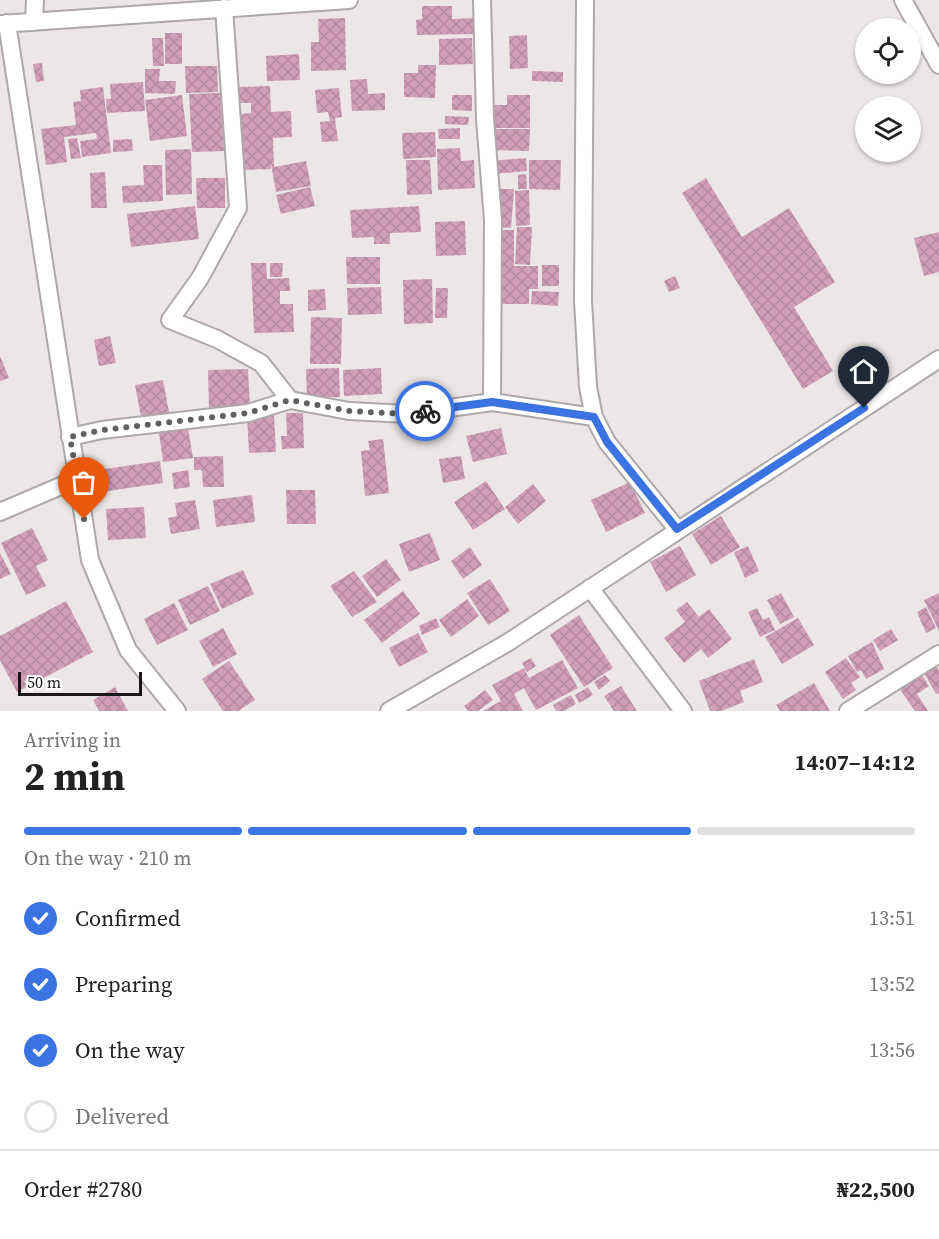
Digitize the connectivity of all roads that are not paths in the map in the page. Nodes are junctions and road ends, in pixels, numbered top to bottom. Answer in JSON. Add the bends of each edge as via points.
{"nodes":[{"id":1,"x":34,"y":0,"type":"edge"},
{"id":2,"x":349,"y":0,"type":"edge"},
{"id":3,"x":482,"y":0,"type":"edge"},
{"id":4,"x":585,"y":0,"type":"edge"},
{"id":5,"x":903,"y":0,"type":"edge"},
{"id":6,"x":312,"y":1,"type":"edge"},
{"id":7,"x":224,"y":8,"type":"junction"},
{"id":8,"x":34,"y":22,"type":"junction"},
{"id":9,"x":4,"y":24,"type":"edge"},
{"id":10,"x":939,"y":65,"type":"edge"},
{"id":11,"x":939,"y":359,"type":"edge"},
{"id":12,"x":290,"y":400,"type":"junction"},
{"id":13,"x":492,"y":402,"type":"junction"},
{"id":14,"x":594,"y":417,"type":"junction"},
{"id":15,"x":70,"y":437,"type":"junction"},
{"id":16,"x":77,"y":479,"type":"junction"},
{"id":17,"x":0,"y":512,"type":"edge"},
{"id":18,"x":677,"y":529,"type":"junction"},
{"id":19,"x":590,"y":588,"type":"junction"},
{"id":20,"x":939,"y":654,"type":"edge"},
{"id":21,"x":177,"y":711,"type":"edge"},
{"id":22,"x":389,"y":711,"type":"edge"},
{"id":23,"x":683,"y":711,"type":"edge"},
{"id":24,"x":848,"y":711,"type":"edge"}],
"edges":[{"from":1,"to":8,"type":"street"},
{"from":2,"to":6,"type":"street"},
{"from":3,"to":13,"type":"street","via":[[485,119],[494,220]]},
{"from":4,"to":14,"type":"street","via":[[583,300],[588,387]]},
{"from":5,"to":10,"type":"street"},
{"from":6,"to":7,"type":"street"},
{"from":7,"to":8,"type":"street"},
{"from":7,"to":12,"type":"street","via":[[238,208],[200,278],[170,320],[261,363]]},
{"from":8,"to":9,"type":"street"},
{"from":9,"to":15,"type":"street"},
{"from":11,"to":18,"type":"street"},
{"from":12,"to":13,"type":"street","via":[[349,411],[407,414]]},
{"from":12,"to":15,"type":"street","via":[[248,413]]},
{"from":13,"to":14,"type":"street"},
{"from":14,"to":18,"type":"street","via":[[607,442]]},
{"from":15,"to":16,"type":"street"},
{"from":16,"to":17,"type":"street"},
{"from":16,"to":21,"type":"street","via":[[90,560],[106,601],[128,650]]},
{"from":18,"to":19,"type":"street"},
{"from":19,"to":22,"type":"street","via":[[507,643]]},
{"from":19,"to":23,"type":"street"},
{"from":20,"to":24,"type":"street"}]}
